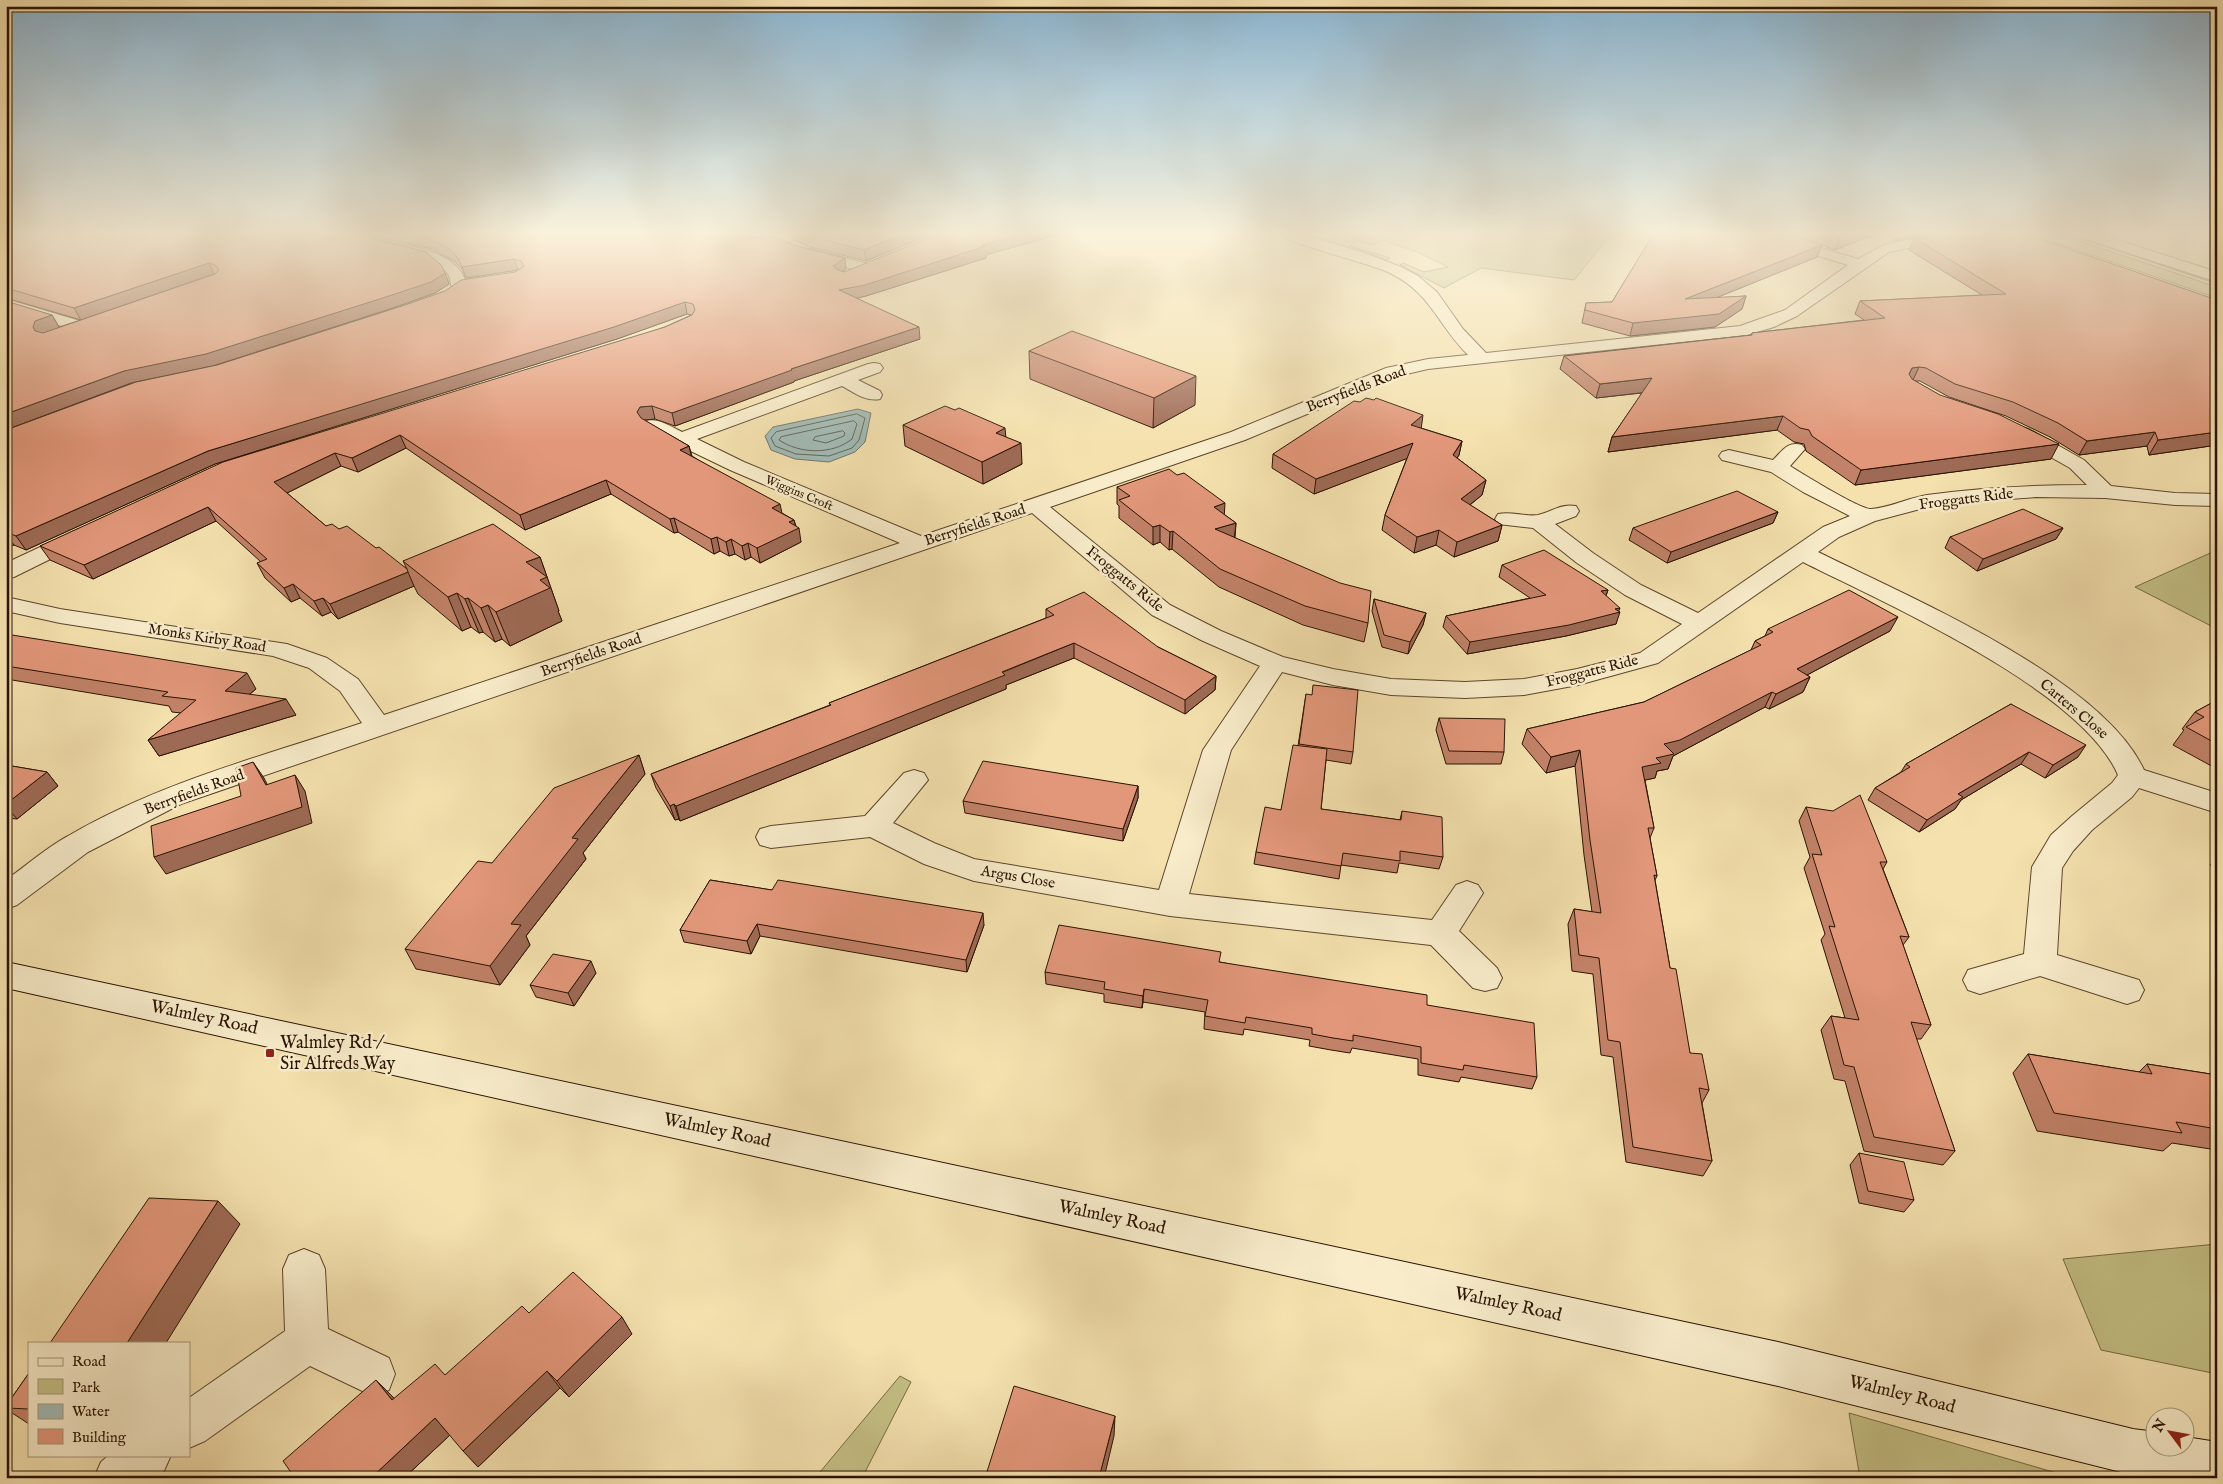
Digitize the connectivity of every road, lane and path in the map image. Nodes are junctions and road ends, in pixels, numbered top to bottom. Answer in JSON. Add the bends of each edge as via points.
{"nodes":[{"id":1,"x":1438,"y":302,"type":"edge"},
{"id":2,"x":1805,"y":302,"type":"edge"},
{"id":3,"x":6,"y":304,"type":"edge"},
{"id":4,"x":99,"y":321,"type":"edge"},
{"id":5,"x":81,"y":327,"type":"junction"},
{"id":6,"x":55,"y":336,"type":"edge"},
{"id":7,"x":1480,"y":357,"type":"junction"},
{"id":8,"x":874,"y":368,"type":"dead end"},
{"id":9,"x":844,"y":380,"type":"junction"},
{"id":10,"x":873,"y":396,"type":"dead end"},
{"id":11,"x":652,"y":425,"type":"edge"},
{"id":12,"x":2006,"y":426,"type":"edge"},
{"id":13,"x":680,"y":439,"type":"junction"},
{"id":14,"x":1795,"y":449,"type":"dead end"},
{"id":15,"x":1729,"y":456,"type":"dead end"},
{"id":16,"x":1778,"y":467,"type":"junction"},
{"id":17,"x":2105,"y":492,"type":"junction"},
{"id":18,"x":2217,"y":500,"type":"edge"},
{"id":19,"x":1035,"y":505,"type":"junction"},
{"id":20,"x":1568,"y":511,"type":"dead end"},
{"id":21,"x":1867,"y":516,"type":"junction"},
{"id":22,"x":1506,"y":519,"type":"dead end"},
{"id":23,"x":1539,"y":522,"type":"junction"},
{"id":24,"x":93,"y":530,"type":"edge"},
{"id":25,"x":920,"y":543,"type":"junction"},
{"id":26,"x":1803,"y":553,"type":"junction"},
{"id":27,"x":6,"y":572,"type":"edge"},
{"id":28,"x":6,"y":604,"type":"edge"},
{"id":29,"x":1698,"y":623,"type":"junction"},
{"id":30,"x":1275,"y":663,"type":"junction"},
{"id":31,"x":379,"y":728,"type":"junction"},
{"id":32,"x":2133,"y":776,"type":"junction"},
{"id":33,"x":914,"y":780,"type":"dead end"},
{"id":34,"x":2217,"y":802,"type":"edge"},
{"id":35,"x":874,"y":826,"type":"junction"},
{"id":36,"x":771,"y":837,"type":"dead end"},
{"id":37,"x":12,"y":887,"type":"edge"},
{"id":38,"x":1467,"y":893,"type":"dead end"},
{"id":39,"x":1170,"y":904,"type":"junction"},
{"id":40,"x":1440,"y":933,"type":"junction"},
{"id":41,"x":2040,"y":963,"type":"junction"},
{"id":42,"x":6,"y":974,"type":"edge"},
{"id":43,"x":1484,"y":978,"type":"dead end"},
{"id":44,"x":1980,"y":980,"type":"dead end"},
{"id":45,"x":2127,"y":990,"type":"dead end"},
{"id":46,"x":304,"y":1269,"type":"dead end"},
{"id":47,"x":307,"y":1342,"type":"junction"},
{"id":48,"x":373,"y":1374,"type":"dead end"},
{"id":49,"x":190,"y":1424,"type":"edge"},
{"id":50,"x":147,"y":1456,"type":"edge"},
{"id":51,"x":2217,"y":1465,"type":"edge"},
{"id":52,"x":118,"y":1478,"type":"edge"}],
"edges":[{"from":1,"to":7,"type":"street","via":[[1455,331]]},
{"from":2,"to":7,"type":"street","name":"Berryfields Road","via":[[1768,323],[1741,331]]},
{"from":3,"to":5,"type":"street"},
{"from":4,"to":5,"type":"street"},
{"from":5,"to":6,"type":"street"},
{"from":7,"to":19,"type":"street","name":"Berryfields Road","via":[[1392,372],[1238,436]]},
{"from":8,"to":9,"type":"street"},
{"from":9,"to":10,"type":"street"},
{"from":9,"to":13,"type":"street"},
{"from":11,"to":13,"type":"street","name":"Wiggins Croft"},
{"from":12,"to":17,"type":"street","via":[[2077,464]]},
{"from":13,"to":25,"type":"street","name":"Wiggins Croft"},
{"from":14,"to":16,"type":"street"},
{"from":15,"to":16,"type":"street"},
{"from":16,"to":21,"type":"street","via":[[1810,488]]},
{"from":17,"to":18,"type":"street","name":"Froggatts Ride"},
{"from":17,"to":21,"type":"street","name":"Froggatts Ride","via":[[1982,494],[1924,502]]},
{"from":19,"to":25,"type":"street","name":"Berryfields Road"},
{"from":19,"to":30,"type":"street","name":"Froggatts Ride","via":[[1161,610]]},
{"from":20,"to":23,"type":"street"},
{"from":21,"to":26,"type":"street","name":"Froggatts Ride","via":[[1831,532]]},
{"from":22,"to":23,"type":"street"},
{"from":23,"to":29,"type":"street","via":[[1634,590]]},
{"from":24,"to":27,"type":"street"},
{"from":25,"to":31,"type":"street","name":"Berryfields Road"},
{"from":26,"to":29,"type":"street","name":"Froggatts Ride"},
{"from":26,"to":32,"type":"street","name":"Carters Close","via":[[1961,633],[2044,682],[2111,741],[2125,758]]},
{"from":28,"to":31,"type":"street","name":"Monks Kirby Road","via":[[60,616],[278,649],[318,663],[349,685]]},
{"from":29,"to":30,"type":"street","name":"Froggatts Ride","via":[[1649,658],[1524,687],[1465,690],[1391,687]]},
{"from":30,"to":39,"type":"street","via":[[1217,750]]},
{"from":31,"to":37,"type":"street","name":"Berryfields Road","via":[[171,797],[77,844]]},
{"from":32,"to":34,"type":"street"},
{"from":32,"to":41,"type":"street","via":[[2122,790],[2062,843],[2047,867]]},
{"from":33,"to":35,"type":"street"},
{"from":35,"to":36,"type":"street"},
{"from":35,"to":39,"type":"street","name":"Argus Close","via":[[915,849],[974,870]]},
{"from":38,"to":40,"type":"street"},
{"from":39,"to":40,"type":"street","name":"Argus Close"},
{"from":40,"to":43,"type":"street"},
{"from":41,"to":44,"type":"street"},
{"from":41,"to":45,"type":"street"},
{"from":42,"to":51,"type":"street","name":"Walmley Road","via":[[1778,1364],[2133,1452]]},
{"from":46,"to":47,"type":"street"},
{"from":47,"to":48,"type":"street"},
{"from":47,"to":49,"type":"street"},
{"from":50,"to":52,"type":"street"}]}
